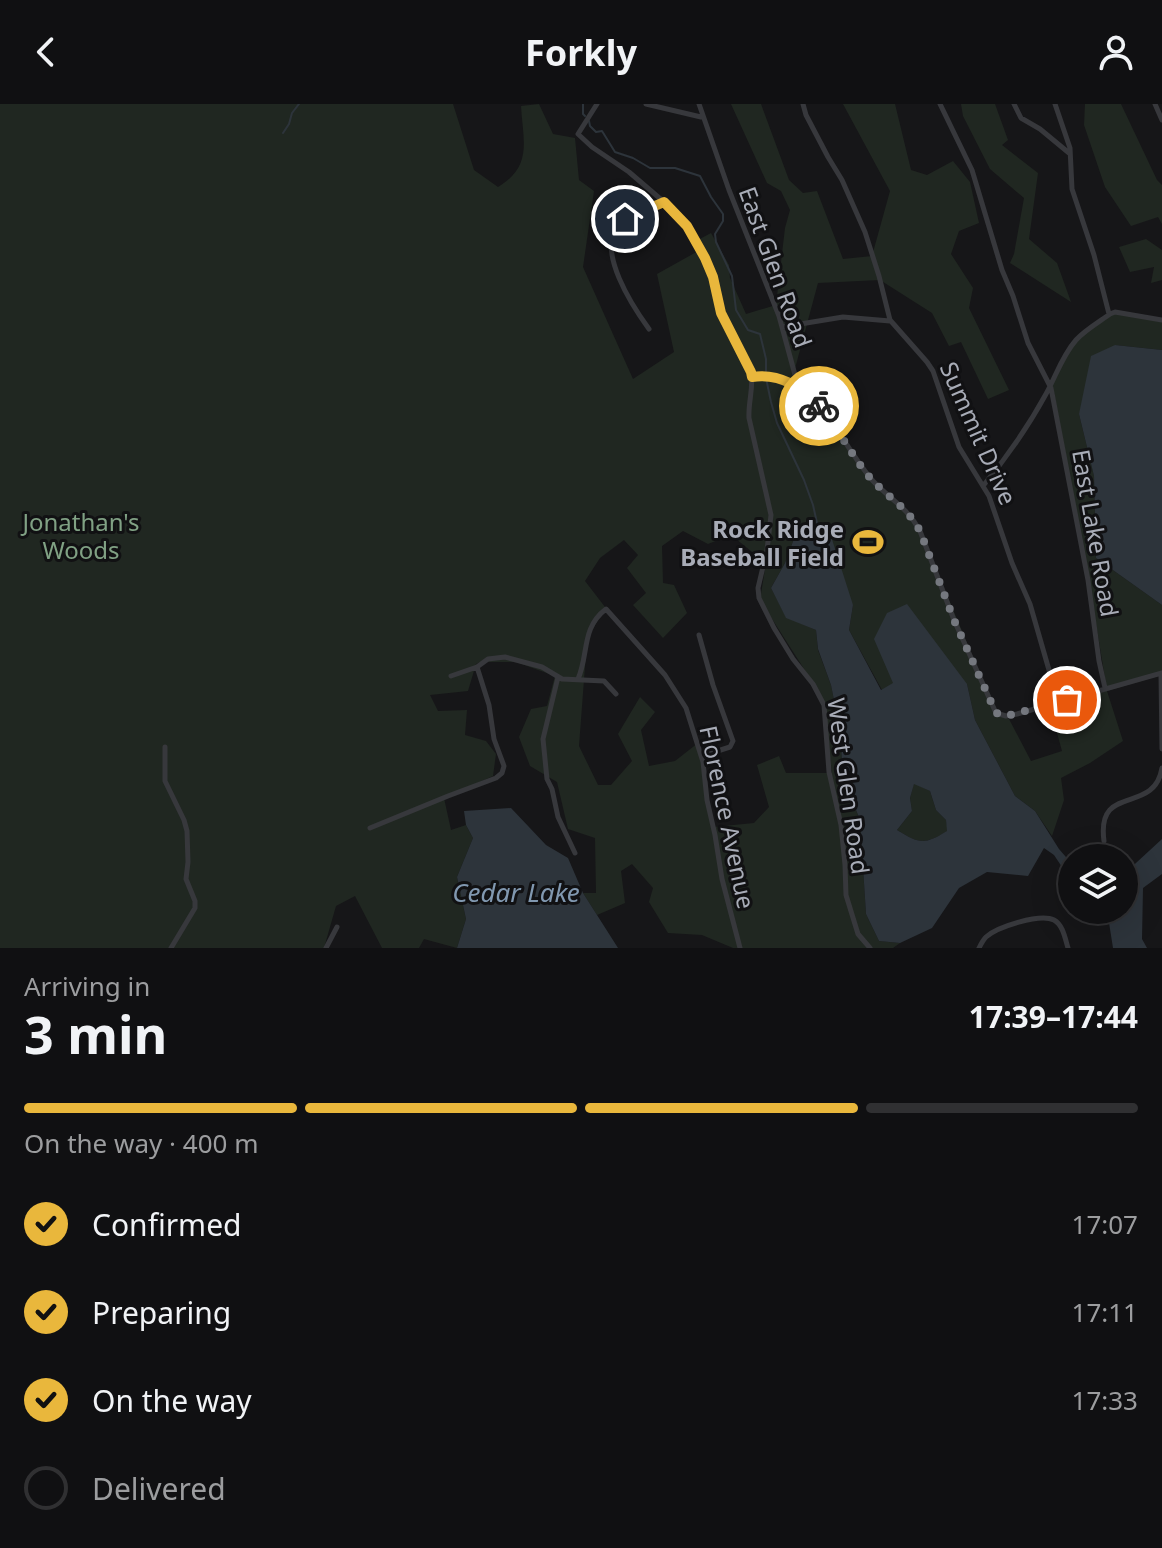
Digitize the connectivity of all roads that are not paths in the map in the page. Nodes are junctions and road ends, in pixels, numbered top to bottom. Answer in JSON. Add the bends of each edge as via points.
{"nodes":[{"id":1,"x":597,"y":104,"type":"edge"},
{"id":2,"x":646,"y":104,"type":"edge"},
{"id":3,"x":699,"y":104,"type":"edge"},
{"id":4,"x":803,"y":104,"type":"edge"},
{"id":5,"x":940,"y":104,"type":"edge"},
{"id":6,"x":1014,"y":104,"type":"edge"},
{"id":7,"x":1055,"y":104,"type":"edge"},
{"id":8,"x":1155,"y":104,"type":"edge"},
{"id":9,"x":702,"y":118,"type":"junction"},
{"id":10,"x":1162,"y":120,"type":"edge"},
{"id":11,"x":1070,"y":154,"type":"junction"},
{"id":12,"x":664,"y":202,"type":"junction"},
{"id":13,"x":1109,"y":315,"type":"junction"},
{"id":14,"x":1162,"y":320,"type":"edge"},
{"id":15,"x":891,"y":321,"type":"junction"},
{"id":16,"x":782,"y":327,"type":"junction"},
{"id":17,"x":649,"y":329,"type":"dead end"},
{"id":18,"x":752,"y":377,"type":"junction"},
{"id":19,"x":1050,"y":385,"type":"junction"},
{"id":20,"x":799,"y":387,"type":"junction"},
{"id":21,"x":983,"y":486,"type":"junction"},
{"id":22,"x":699,"y":635,"type":"dead end"},
{"id":23,"x":477,"y":667,"type":"junction"},
{"id":24,"x":1161,"y":673,"type":"edge"},
{"id":25,"x":451,"y":676,"type":"dead end"},
{"id":26,"x":558,"y":677,"type":"junction"},
{"id":27,"x":578,"y":679,"type":"junction"},
{"id":28,"x":1105,"y":688,"type":"junction"},
{"id":29,"x":616,"y":694,"type":"dead end"},
{"id":30,"x":1067,"y":700,"type":"junction"},
{"id":31,"x":165,"y":747,"type":"dead end"},
{"id":32,"x":1162,"y":749,"type":"edge"},
{"id":33,"x":702,"y":756,"type":"junction"},
{"id":34,"x":1162,"y":768,"type":"edge"},
{"id":35,"x":370,"y":828,"type":"dead end"},
{"id":36,"x":1104,"y":841,"type":"dead end"},
{"id":37,"x":575,"y":853,"type":"dead end"},
{"id":38,"x":337,"y":927,"type":"dead end"},
{"id":39,"x":986,"y":938,"type":"junction"},
{"id":40,"x":171,"y":948,"type":"edge"},
{"id":41,"x":326,"y":948,"type":"edge"},
{"id":42,"x":740,"y":948,"type":"edge"},
{"id":43,"x":870,"y":948,"type":"edge"},
{"id":44,"x":979,"y":948,"type":"edge"},
{"id":45,"x":989,"y":948,"type":"edge"},
{"id":46,"x":1068,"y":948,"type":"edge"}],
"edges":[{"from":1,"to":12,"type":"street","name":"West Glen Road","via":[[578,134]]},
{"from":2,"to":9,"type":"street"},
{"from":3,"to":9,"type":"street","name":"East Glen Road"},
{"from":4,"to":15,"type":"street","name":"Summit Drive","via":[[865,232]]},
{"from":5,"to":19,"type":"street","name":"East Lake Road","via":[[972,170],[1028,343]]},
{"from":6,"to":11,"type":"street","via":[[1021,118]]},
{"from":7,"to":11,"type":"street"},
{"from":8,"to":10,"type":"street"},
{"from":9,"to":16,"type":"street","name":"East Glen Road"},
{"from":11,"to":13,"type":"street","via":[[1072,189]]},
{"from":12,"to":17,"type":"street","via":[[621,222],[613,239],[615,272]]},
{"from":12,"to":18,"type":"street","name":"West Glen Road","via":[[687,226],[705,258],[721,313]]},
{"from":13,"to":14,"type":"street"},
{"from":13,"to":19,"type":"street","via":[[1079,337]]},
{"from":15,"to":16,"type":"street","via":[[843,317]]},
{"from":15,"to":21,"type":"street","name":"Summit Drive","via":[[933,371],[959,447]]},
{"from":16,"to":20,"type":"street","name":"East Glen Road"},
{"from":18,"to":20,"type":"street","via":[[769,376]]},
{"from":18,"to":43,"type":"street","name":"West Glen Road","via":[[749,418],[771,515],[759,598],[824,705],[846,895],[858,934]]},
{"from":19,"to":21,"type":"street","via":[[1025,430]]},
{"from":19,"to":28,"type":"street","name":"East Lake Road"},
{"from":20,"to":30,"type":"street","name":"East Glen Road","via":[[823,410],[874,482],[912,517],[996,713],[1017,714]]},
{"from":21,"to":30,"type":"street","name":"Summit Drive","via":[[1030,604],[1051,677]]},
{"from":22,"to":33,"type":"street","via":[[733,741],[730,747]]},
{"from":23,"to":25,"type":"street"},
{"from":23,"to":26,"type":"street","via":[[505,657]]},
{"from":23,"to":35,"type":"street","via":[[502,773]]},
{"from":24,"to":28,"type":"street"},
{"from":24,"to":32,"type":"street"},
{"from":26,"to":27,"type":"street"},
{"from":26,"to":37,"type":"street","via":[[543,739],[547,779]]},
{"from":27,"to":29,"type":"street","via":[[604,681]]},
{"from":27,"to":33,"type":"street","name":"Florence Avenue","via":[[590,626],[606,609],[676,691]]},
{"from":28,"to":30,"type":"street"},
{"from":31,"to":40,"type":"street","via":[[165,781],[187,831],[186,879],[195,901]]},
{"from":33,"to":42,"type":"street","name":"Florence Avenue","via":[[722,879]]},
{"from":34,"to":36,"type":"street","via":[[1150,792],[1110,809],[1102,826]]},
{"from":38,"to":41,"type":"street"},
{"from":39,"to":44,"type":"street"},
{"from":39,"to":45,"type":"street"},
{"from":39,"to":46,"type":"street","via":[[1044,917],[1058,922]]}]}
